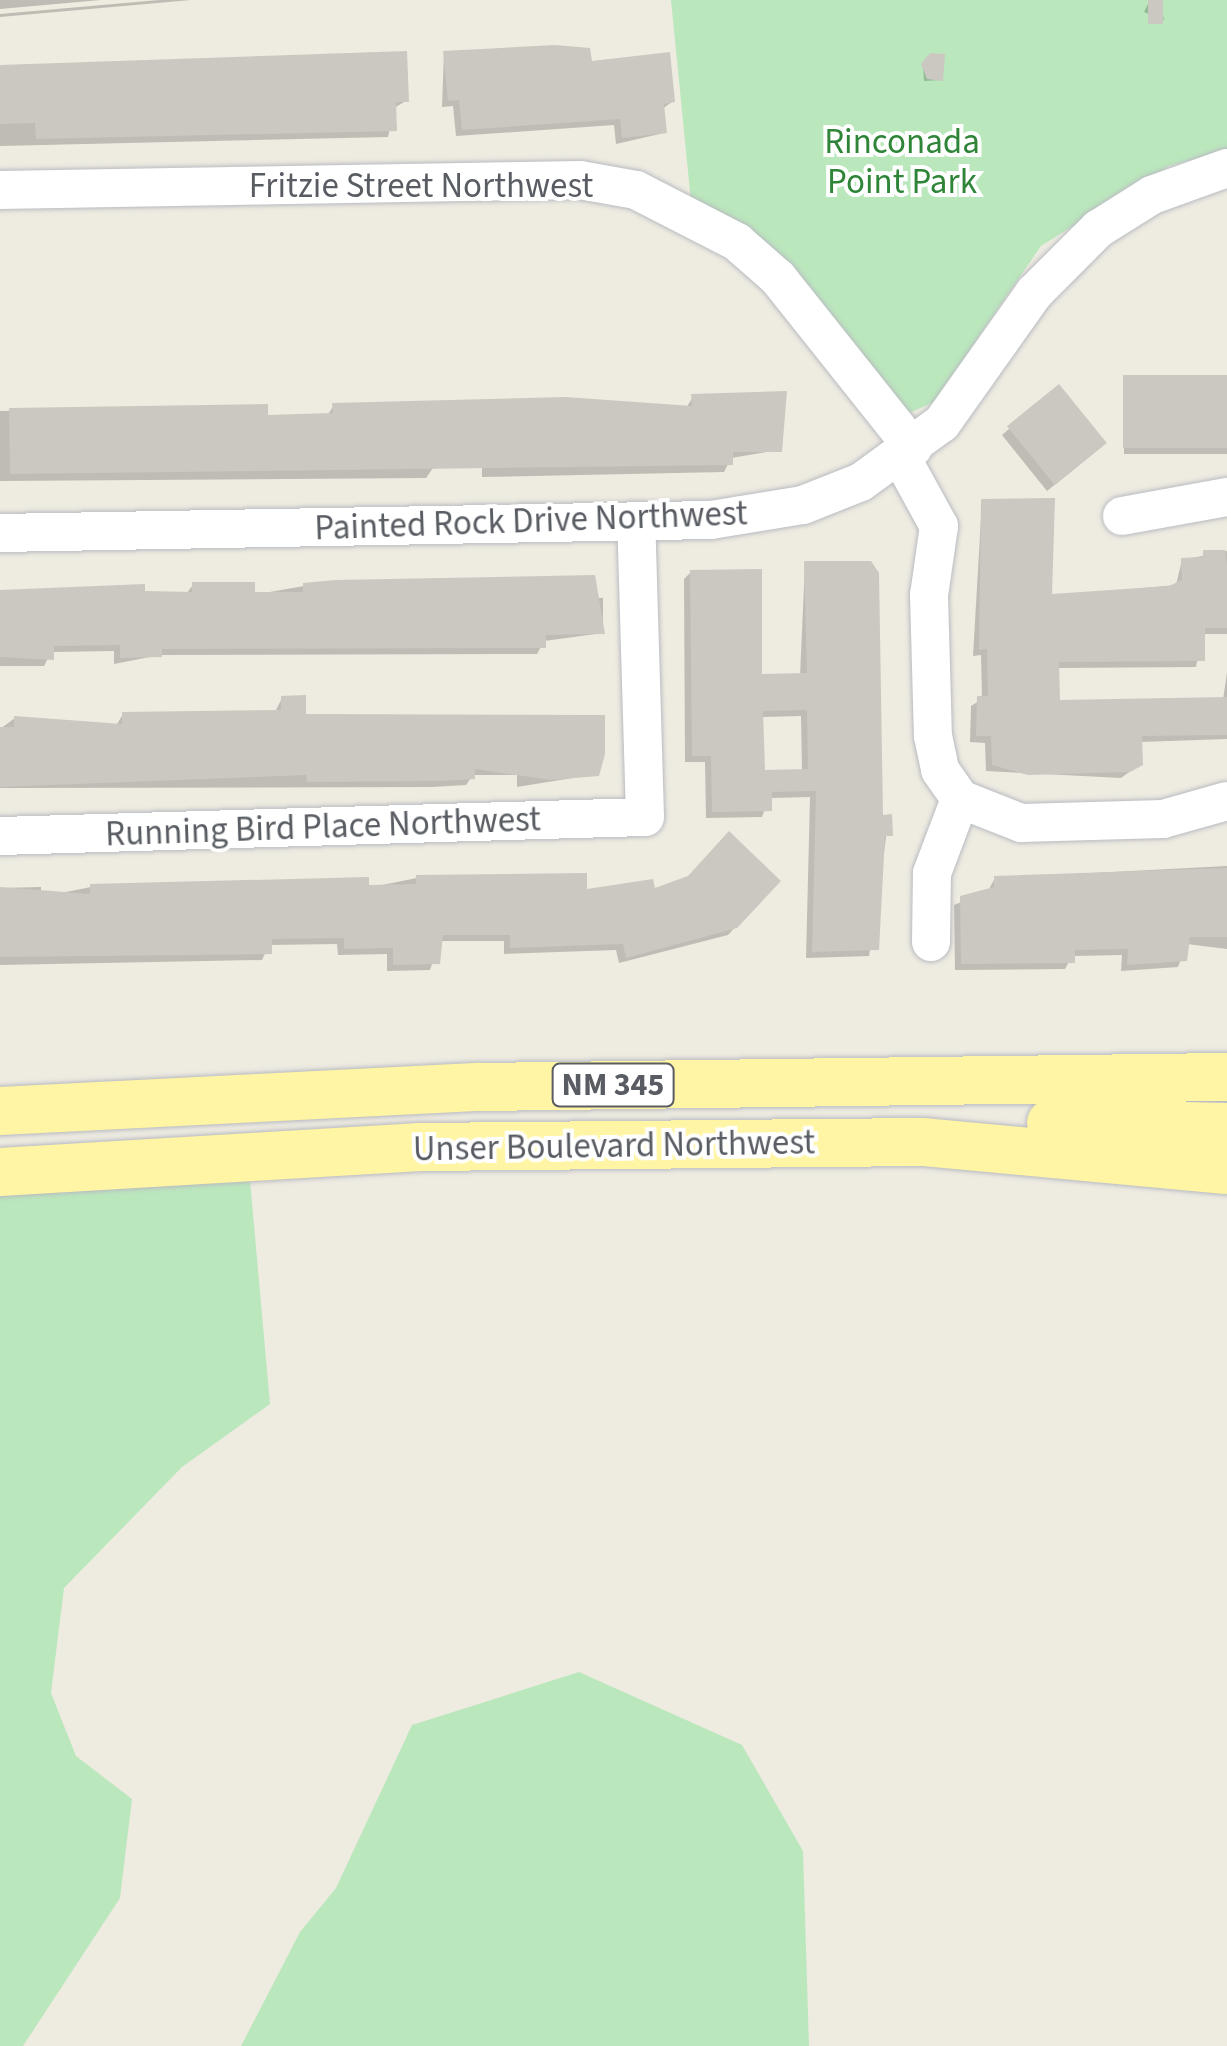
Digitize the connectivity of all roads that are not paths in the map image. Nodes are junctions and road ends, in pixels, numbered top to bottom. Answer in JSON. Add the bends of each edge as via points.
{"nodes":[{"id":1,"x":1227,"y":168,"type":"edge"},
{"id":2,"x":0,"y":190,"type":"edge"},
{"id":3,"x":907,"y":452,"type":"junction"},
{"id":4,"x":1227,"y":497,"type":"edge"},
{"id":5,"x":1122,"y":516,"type":"dead end"},
{"id":6,"x":636,"y":521,"type":"junction"},
{"id":7,"x":0,"y":533,"type":"edge"},
{"id":8,"x":960,"y":799,"type":"junction"},
{"id":9,"x":1227,"y":800,"type":"edge"},
{"id":10,"x":0,"y":836,"type":"edge"},
{"id":11,"x":931,"y":942,"type":"dead end"},
{"id":12,"x":1227,"y":1077,"type":"edge"},
{"id":13,"x":0,"y":1110,"type":"edge"},
{"id":14,"x":1227,"y":1127,"type":"edge"},
{"id":15,"x":924,"y":1142,"type":"junction"},
{"id":16,"x":824,"y":1143,"type":"junction"},
{"id":17,"x":1227,"y":1170,"type":"edge"},
{"id":18,"x":0,"y":1172,"type":"edge"},
{"id":19,"x":1227,"y":1194,"type":"edge"}],
"edges":[{"from":1,"to":3,"type":"street","name":"Painted Rock Drive Northwest","via":[[1152,195],[1075,248],[964,399]]},
{"from":2,"to":3,"type":"street","name":"Fritzie Street Northwest","via":[[580,180],[636,190],[737,242],[778,278]]},
{"from":3,"to":6,"type":"street","name":"Painted Rock Drive Northwest","via":[[833,495],[773,513]]},
{"from":3,"to":8,"type":"street","name":"Fritzie Street Northwest","via":[[939,526],[929,595],[934,736],[940,770]]},
{"from":4,"to":5,"type":"street"},
{"from":6,"to":7,"type":"street","name":"Painted Rock Drive Northwest"},
{"from":6,"to":10,"type":"street","name":"Running Bird Place Northwest","via":[[646,817]]},
{"from":8,"to":9,"type":"street","via":[[1020,823],[1163,818]]},
{"from":8,"to":11,"type":"street","via":[[932,873]]},
{"from":12,"to":13,"type":"main road","name":"Unser Boulevard Northwest","number":"NM 345","via":[[480,1087]]},
{"from":14,"to":15,"type":"main road","via":[[1046,1123]]},
{"from":15,"to":16,"type":"main road","name":"Unser Boulevard Northwest","number":"NM 345"},
{"from":15,"to":17,"type":"main road","name":"Unser Boulevard Northwest","number":"NM 345"},
{"from":16,"to":18,"type":"main road","name":"Unser Boulevard Northwest","number":"NM 345","via":[[420,1146]]},
{"from":16,"to":19,"type":"main road","via":[[935,1168]]}]}
